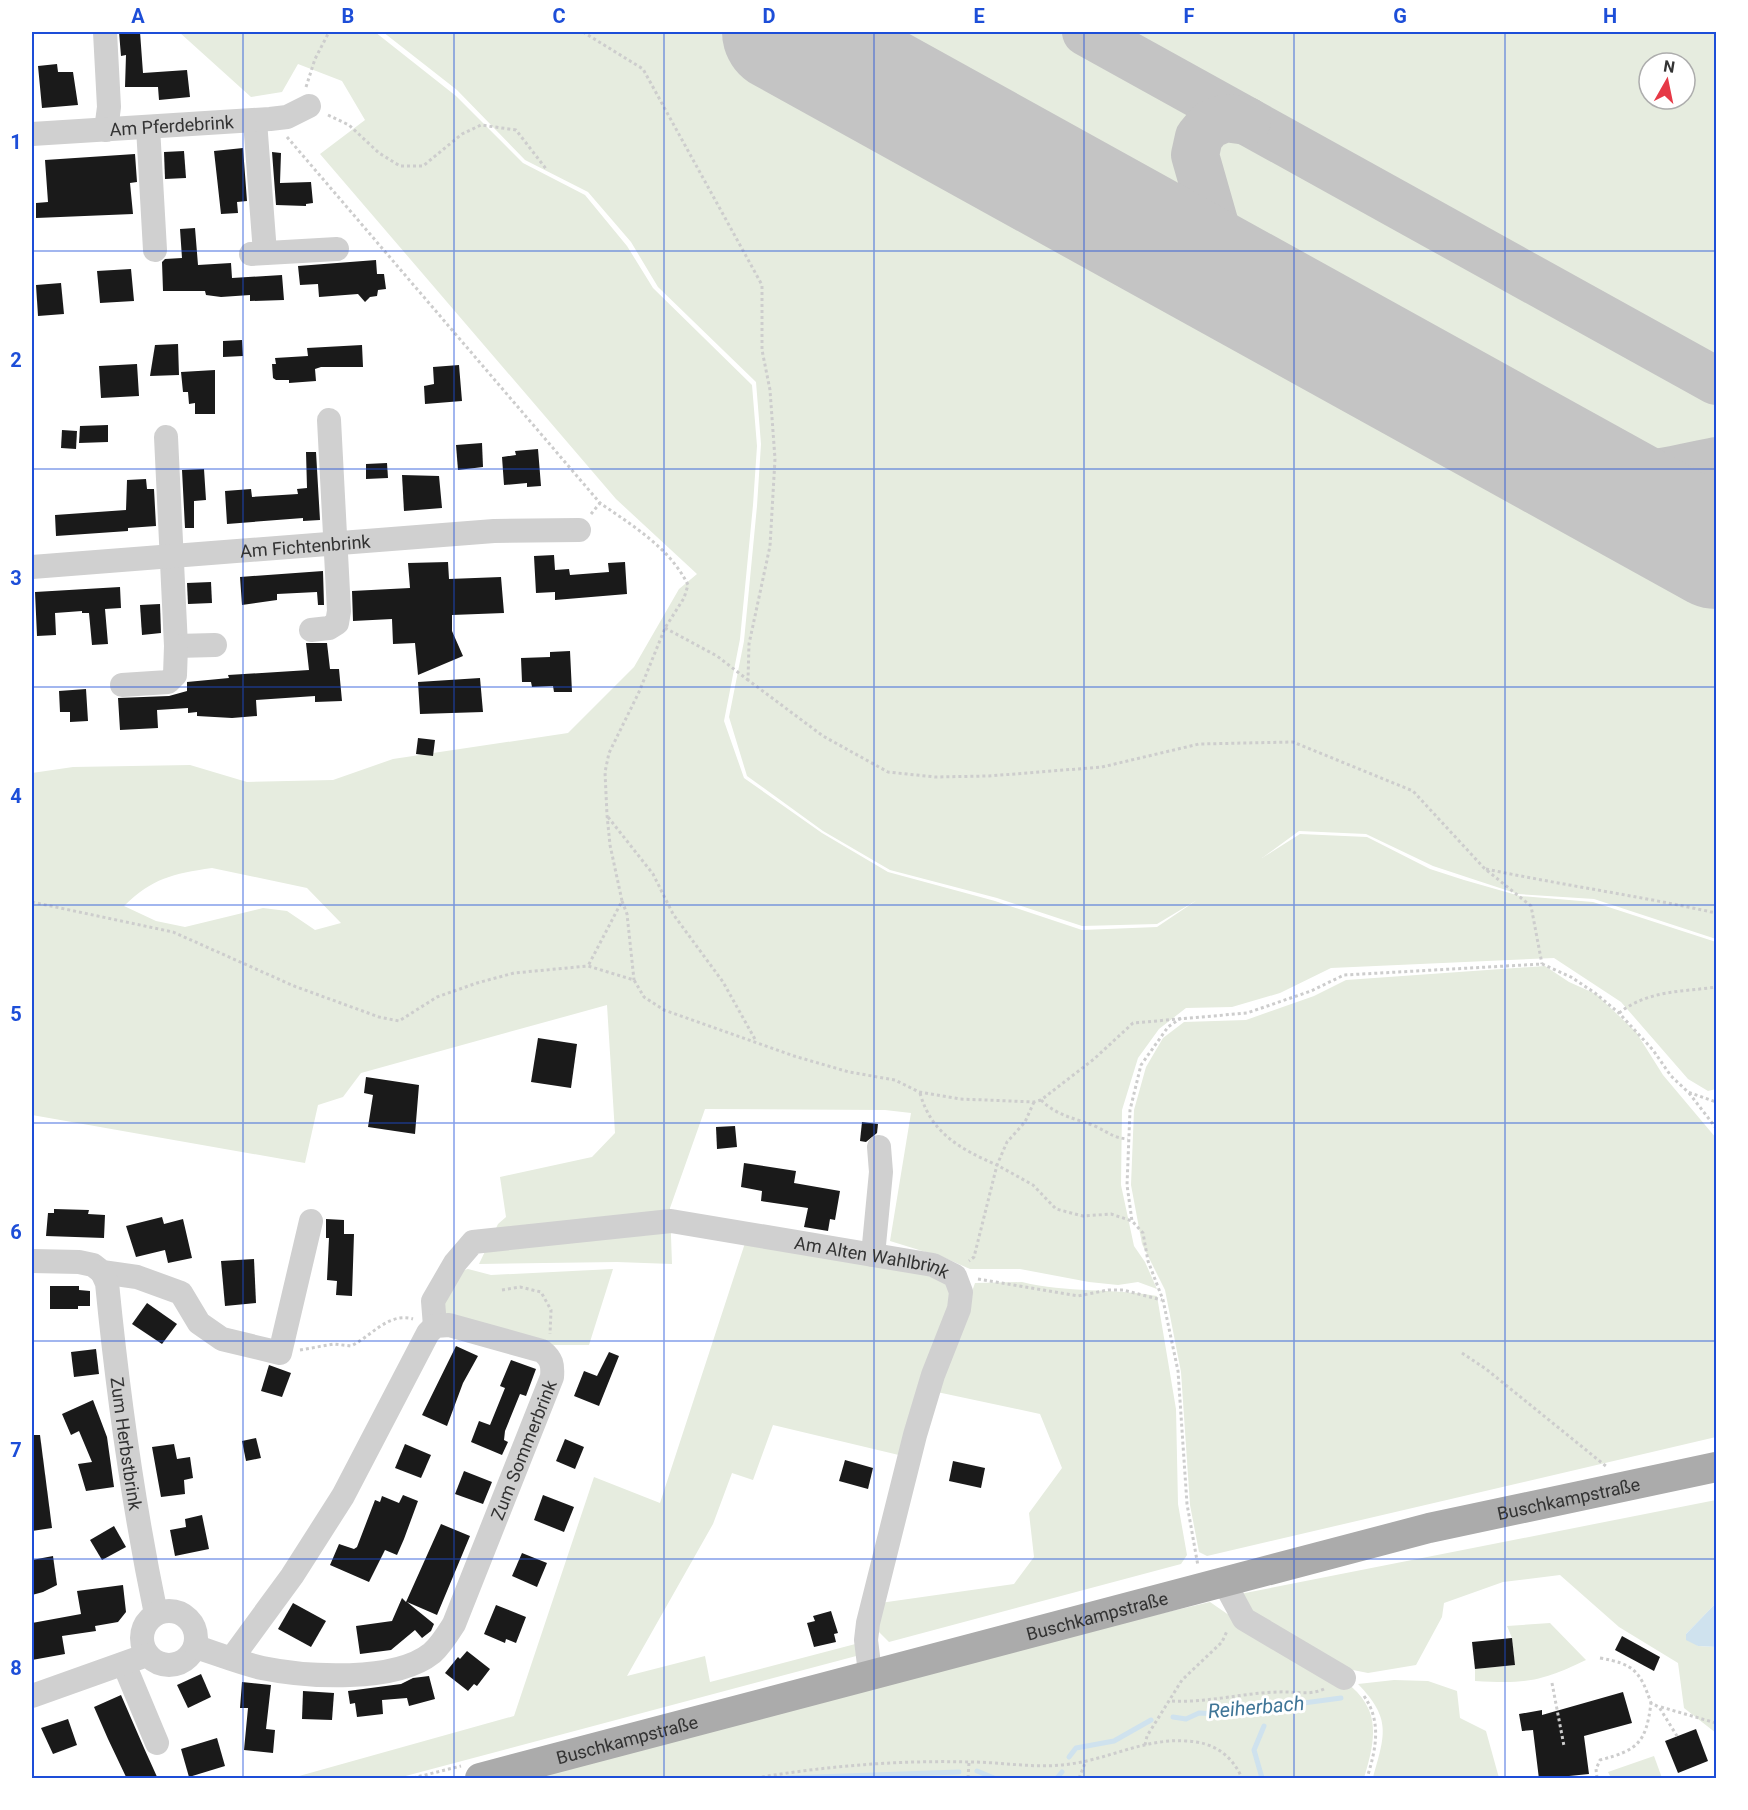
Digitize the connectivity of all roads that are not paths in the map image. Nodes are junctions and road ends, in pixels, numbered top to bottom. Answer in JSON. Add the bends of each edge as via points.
{"nodes":[{"id":1,"x":105,"y":32,"type":"edge"},
{"id":2,"x":309,"y":106,"type":"road end"},
{"id":3,"x":263,"y":120,"type":"junction"},
{"id":4,"x":148,"y":127,"type":"junction"},
{"id":5,"x":106,"y":130,"type":"junction"},
{"id":6,"x":32,"y":135,"type":"edge"},
{"id":7,"x":337,"y":249,"type":"dead end"},
{"id":8,"x":155,"y":250,"type":"dead end"},
{"id":9,"x":329,"y":420,"type":"dead end"},
{"id":10,"x":166,"y":437,"type":"dead end"},
{"id":11,"x":579,"y":530,"type":"dead end"},
{"id":12,"x":337,"y":543,"type":"junction"},
{"id":13,"x":172,"y":554,"type":"junction"},
{"id":14,"x":32,"y":567,"type":"edge"},
{"id":15,"x":311,"y":630,"type":"dead end"},
{"id":16,"x":214,"y":645,"type":"dead end"},
{"id":17,"x":176,"y":646,"type":"junction"},
{"id":18,"x":122,"y":685,"type":"dead end"},
{"id":19,"x":879,"y":1147,"type":"dead end"},
{"id":20,"x":312,"y":1221,"type":"dead end"},
{"id":21,"x":873,"y":1255,"type":"junction"},
{"id":22,"x":32,"y":1261,"type":"edge"},
{"id":23,"x":102,"y":1272,"type":"junction"},
{"id":24,"x":435,"y":1326,"type":"junction"},
{"id":25,"x":1716,"y":1467,"type":"edge"},
{"id":26,"x":1220,"y":1587,"type":"junction"},
{"id":27,"x":156,"y":1614,"type":"junction"},
{"id":28,"x":196,"y":1647,"type":"junction"},
{"id":29,"x":147,"y":1655,"type":"junction"},
{"id":30,"x":232,"y":1658,"type":"junction"},
{"id":31,"x":124,"y":1664,"type":"junction"},
{"id":32,"x":870,"y":1673,"type":"junction"},
{"id":33,"x":1344,"y":1678,"type":"road end"},
{"id":34,"x":32,"y":1696,"type":"edge"},
{"id":35,"x":157,"y":1743,"type":"dead end"},
{"id":36,"x":480,"y":1779,"type":"edge"}],
"edges":[{"from":1,"to":5,"type":"street","via":[[109,107]]},
{"from":2,"to":3,"type":"street","name":"Am Pferdebrink","via":[[286,117]]},
{"from":3,"to":4,"type":"street","name":"Am Pferdebrink"},
{"from":3,"to":7,"type":"street","via":[[257,254]]},
{"from":4,"to":5,"type":"street","name":"Am Pferdebrink"},
{"from":4,"to":8,"type":"street"},
{"from":5,"to":6,"type":"street","name":"Am Pferdebrink"},
{"from":9,"to":12,"type":"street"},
{"from":10,"to":13,"type":"street"},
{"from":11,"to":12,"type":"street","name":"Am Fichtenbrink","via":[[505,530]]},
{"from":12,"to":13,"type":"street","name":"Am Fichtenbrink"},
{"from":12,"to":15,"type":"street","via":[[337,623]]},
{"from":13,"to":14,"type":"street","name":"Am Fichtenbrink"},
{"from":13,"to":17,"type":"street"},
{"from":16,"to":17,"type":"street"},
{"from":17,"to":18,"type":"street","via":[[176,675],[168,682]]},
{"from":19,"to":21,"type":"street","via":[[881,1172]]},
{"from":20,"to":23,"type":"street","via":[[280,1353],[222,1339],[199,1323],[181,1293],[137,1277]]},
{"from":21,"to":24,"type":"street","name":"Am Alten Wahlbrink","via":[[670,1221],[486,1239],[473,1242],[455,1263],[433,1301]]},
{"from":21,"to":32,"type":"street","name":"Am Alten Wahlbrink","via":[[933,1265],[955,1276],[960,1292],[959,1309],[915,1435],[868,1623]]},
{"from":22,"to":23,"type":"street","via":[[79,1262]]},
{"from":23,"to":27,"type":"street","name":"Zum Herbstbrink","via":[[108,1283],[134,1508]]},
{"from":24,"to":30,"type":"street","via":[[343,1496],[292,1576]]},
{"from":24,"to":30,"type":"street","name":"Zum Sommerbrink","via":[[449,1325],[544,1353],[553,1366],[552,1377],[444,1641],[431,1654],[413,1663],[390,1670],[333,1675],[260,1668]]},
{"from":25,"to":26,"type":"main road","name":"Buschkampstraße","via":[[1429,1528]]},
{"from":26,"to":32,"type":"main road","name":"Buschkampstraße"},
{"from":26,"to":33,"type":"street","via":[[1251,1624]]},
{"from":27,"to":28,"type":"street","via":[[171,1611],[188,1619],[195,1629]]},
{"from":27,"to":29,"type":"street","via":[[141,1633]]},
{"from":28,"to":29,"type":"street","via":[[185,1660],[174,1665],[155,1662]]},
{"from":28,"to":30,"type":"street","name":"Zum Sommerbrink"},
{"from":29,"to":31,"type":"street"},
{"from":31,"to":34,"type":"street"},
{"from":31,"to":35,"type":"street"},
{"from":32,"to":36,"type":"main road","name":"Buschkampstraße"}]}
